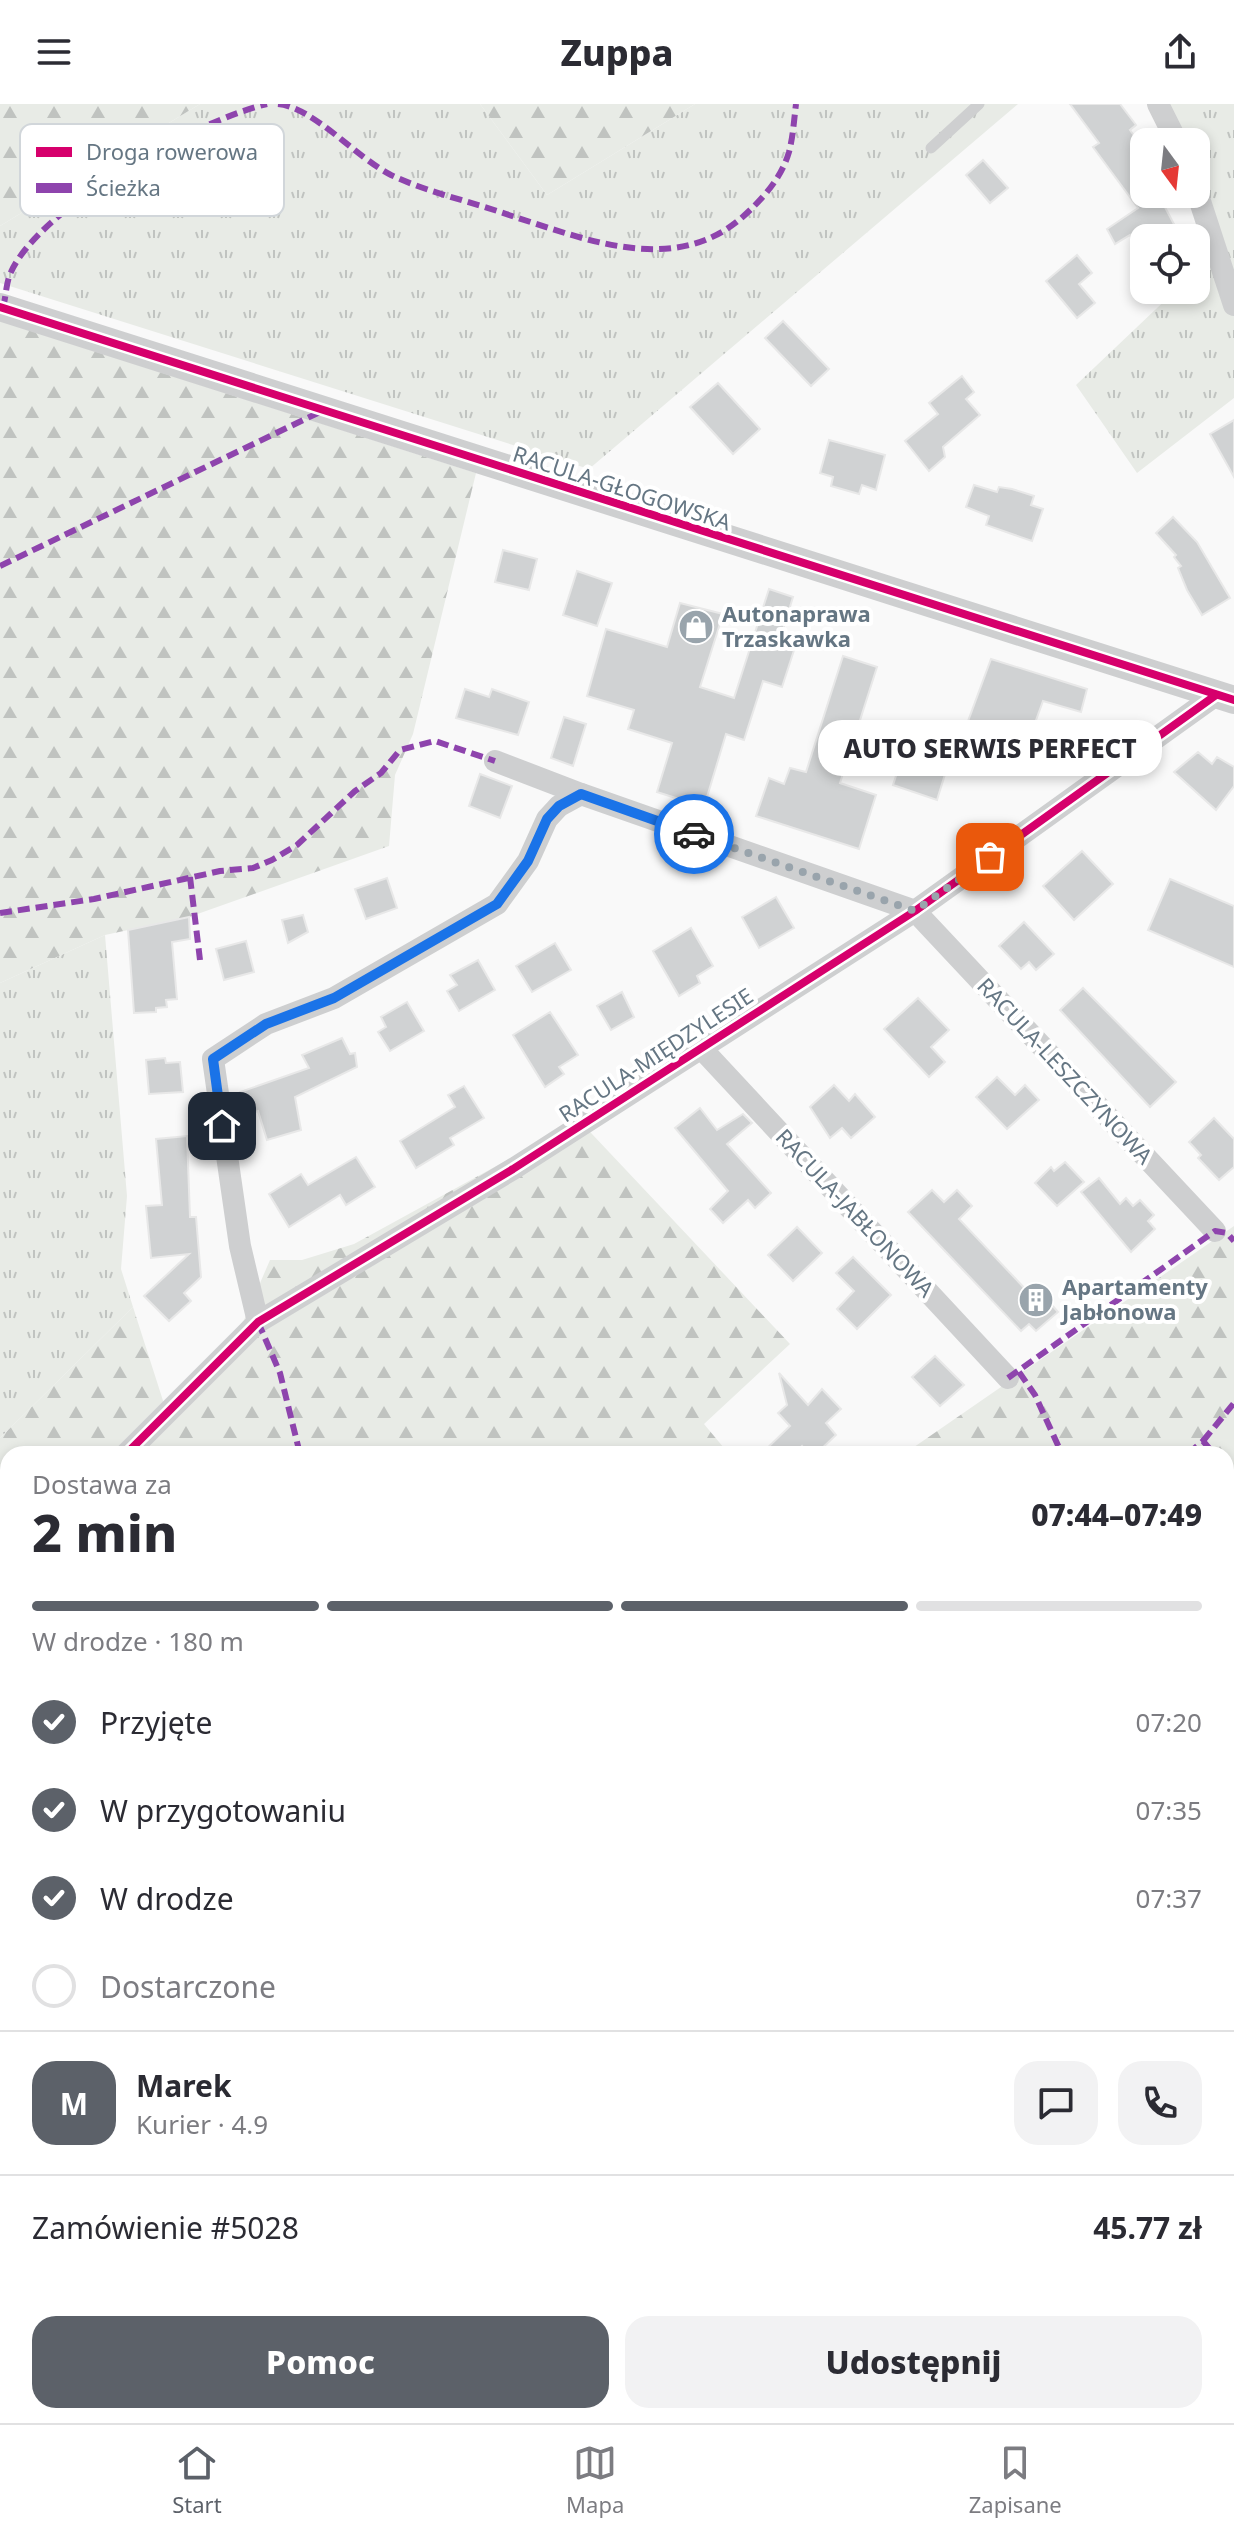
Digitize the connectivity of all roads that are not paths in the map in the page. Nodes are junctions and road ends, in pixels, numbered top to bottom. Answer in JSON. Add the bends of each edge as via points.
{"nodes":[{"id":1,"x":979,"y":104,"type":"edge"},
{"id":2,"x":1158,"y":104,"type":"edge"},
{"id":3,"x":1170,"y":128,"type":"edge"},
{"id":4,"x":931,"y":148,"type":"dead end"},
{"id":5,"x":1202,"y":208,"type":"edge"},
{"id":6,"x":1234,"y":305,"type":"edge"},
{"id":7,"x":0,"y":307,"type":"edge"},
{"id":8,"x":1225,"y":697,"type":"edge"},
{"id":9,"x":495,"y":761,"type":"dead end"},
{"id":10,"x":581,"y":794,"type":"junction"},
{"id":11,"x":915,"y":911,"type":"junction"},
{"id":12,"x":701,"y":1048,"type":"junction"},
{"id":13,"x":1215,"y":1231,"type":"dead end"},
{"id":14,"x":258,"y":1322,"type":"junction"},
{"id":15,"x":1008,"y":1378,"type":"dead end"},
{"id":16,"x":134,"y":1446,"type":"edge"}],
"edges":[{"from":1,"to":4,"type":"lane"},
{"from":2,"to":3,"type":"street"},
{"from":5,"to":6,"type":"street"},
{"from":7,"to":8,"type":"street","name":"RACULA-GŁOGOWSKA"},
{"from":8,"to":11,"type":"street","name":"RACULA-MIĘDZYLESIE"},
{"from":9,"to":10,"type":"street"},
{"from":10,"to":11,"type":"street"},
{"from":10,"to":14,"type":"street","via":[[547,819],[528,861],[497,904],[334,998],[266,1024],[213,1059],[240,1246]]},
{"from":11,"to":12,"type":"street","name":"RACULA-MIĘDZYLESIE"},
{"from":11,"to":13,"type":"street","name":"RACULA-LESZCZYNOWA"},
{"from":12,"to":14,"type":"street","name":"RACULA-MIĘDZYLESIE","via":[[513,1169]]},
{"from":12,"to":15,"type":"street","name":"RACULA-JABŁONOWA"},
{"from":14,"to":16,"type":"street","name":"RACULA-MIĘDZYLESIE"}]}
